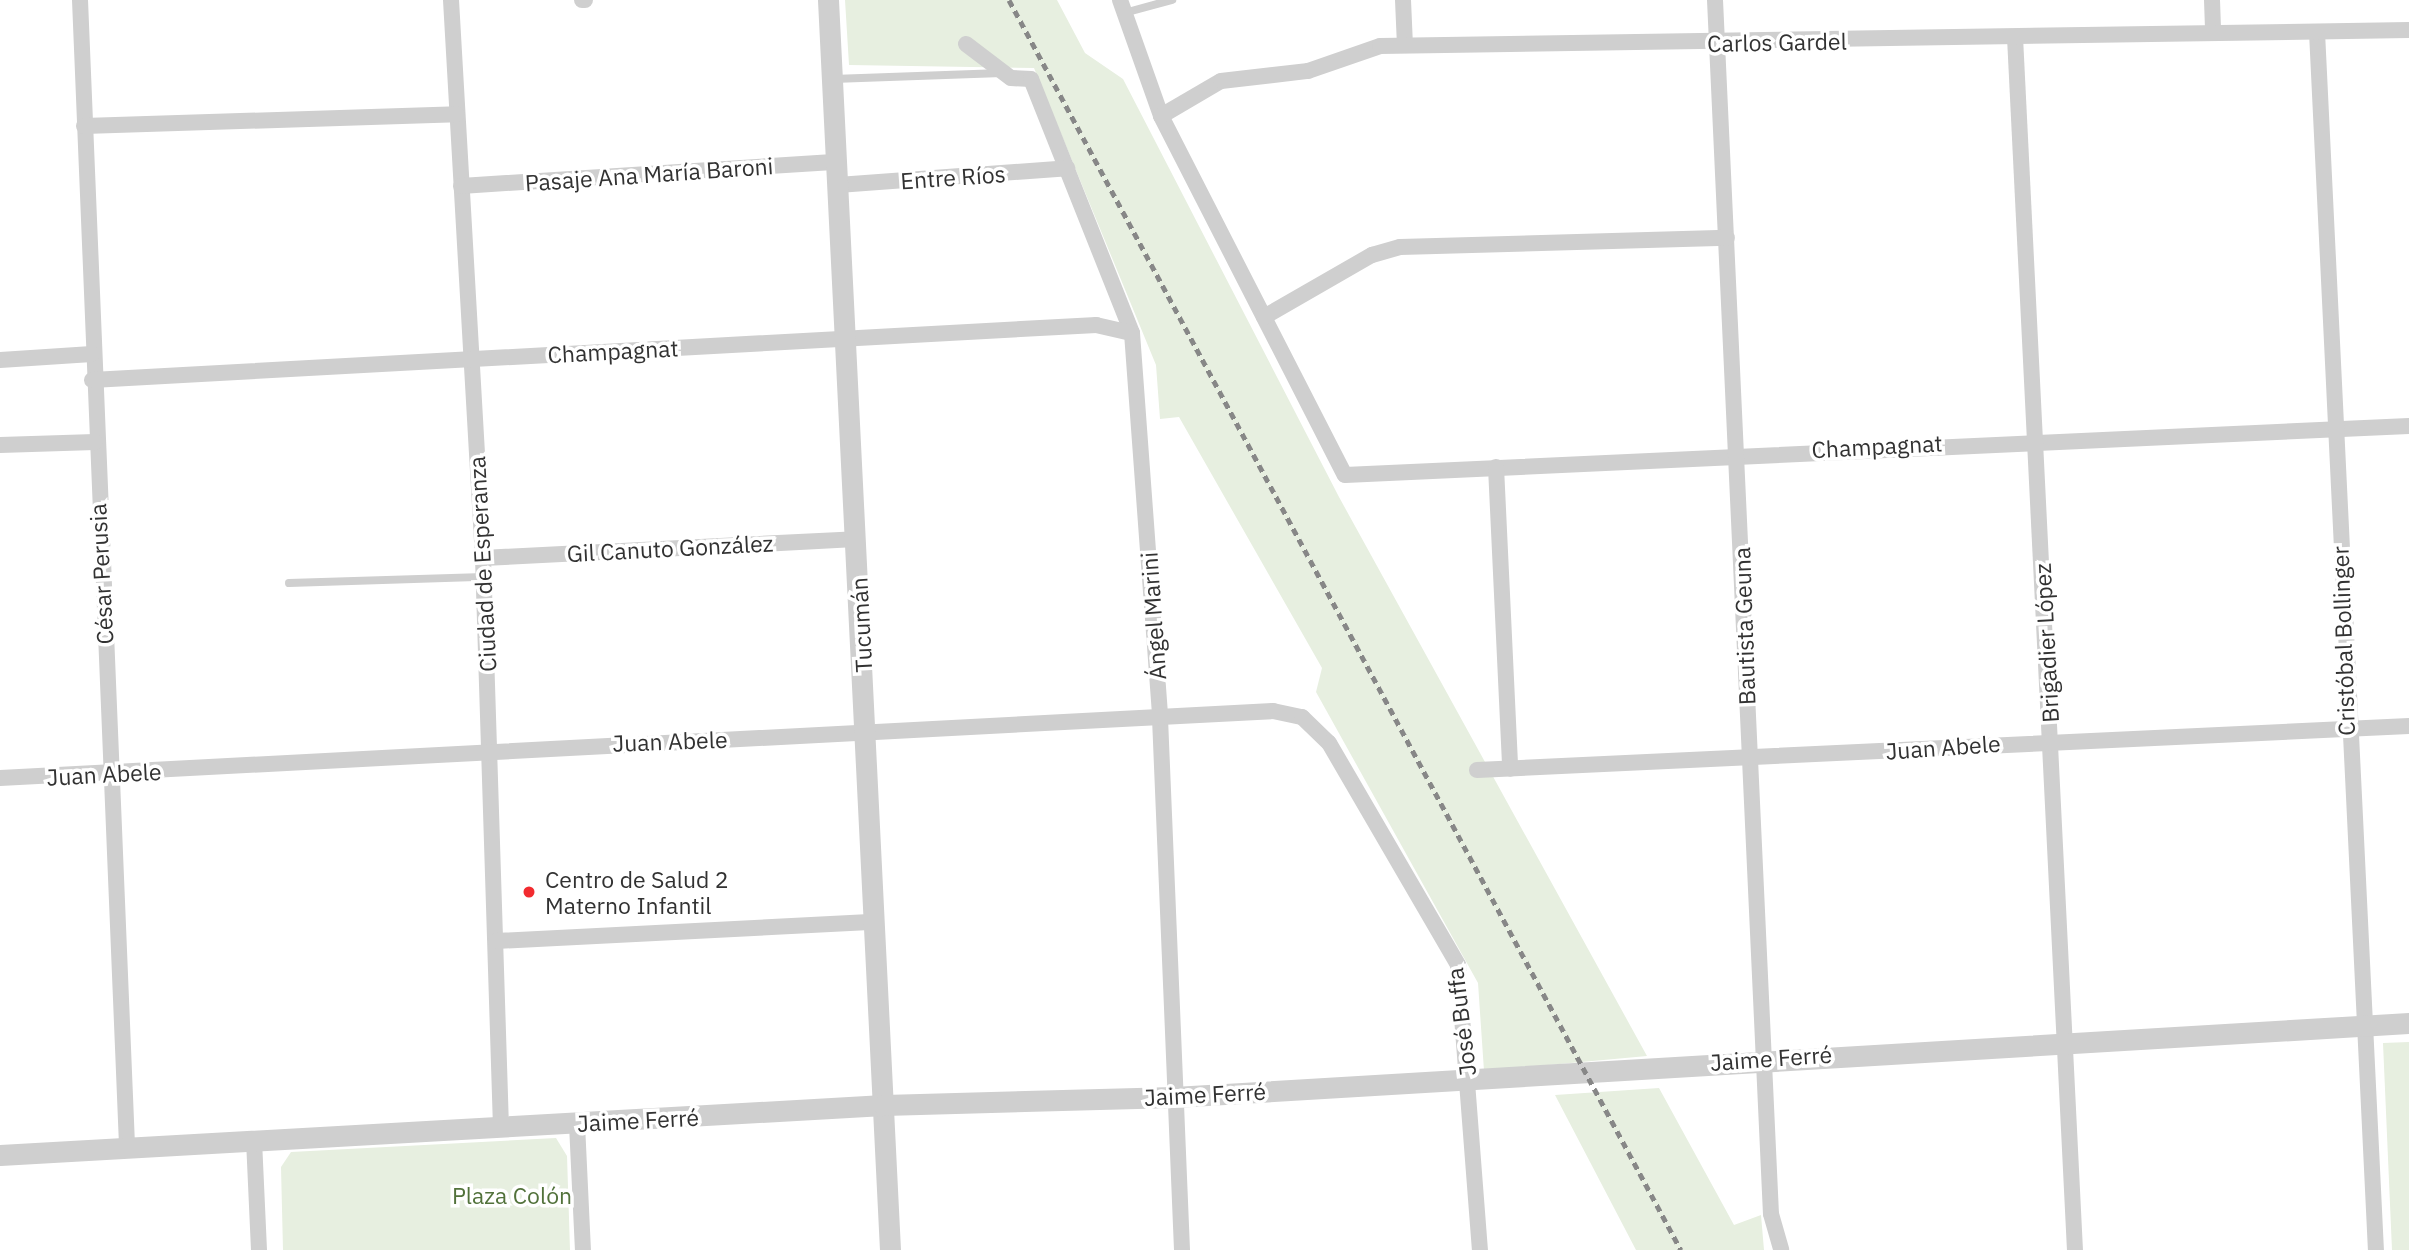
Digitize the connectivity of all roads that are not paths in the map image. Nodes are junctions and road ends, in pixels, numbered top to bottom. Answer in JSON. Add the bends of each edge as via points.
{"nodes":[{"id":1,"x":80,"y":0,"type":"edge"},
{"id":2,"x":451,"y":0,"type":"edge"},
{"id":3,"x":828,"y":0,"type":"edge"},
{"id":4,"x":1172,"y":0,"type":"edge"},
{"id":5,"x":1403,"y":0,"type":"edge"},
{"id":6,"x":1715,"y":0,"type":"edge"},
{"id":7,"x":2211,"y":0,"type":"edge"},
{"id":8,"x":1122,"y":6,"type":"edge"},
{"id":9,"x":2409,"y":30,"type":"edge"},
{"id":10,"x":2317,"y":32,"type":"junction"},
{"id":11,"x":2213,"y":33,"type":"junction"},
{"id":12,"x":2015,"y":37,"type":"junction"},
{"id":13,"x":1717,"y":43,"type":"junction"},
{"id":14,"x":966,"y":44,"type":"dead end"},
{"id":15,"x":1405,"y":46,"type":"junction"},
{"id":16,"x":1002,"y":73,"type":"junction"},
{"id":17,"x":833,"y":79,"type":"junction"},
{"id":18,"x":457,"y":114,"type":"junction"},
{"id":19,"x":1161,"y":116,"type":"junction"},
{"id":20,"x":84,"y":126,"type":"junction"},
{"id":21,"x":837,"y":162,"type":"junction"},
{"id":22,"x":1067,"y":168,"type":"junction"},
{"id":23,"x":461,"y":186,"type":"junction"},
{"id":24,"x":838,"y":186,"type":"junction"},
{"id":25,"x":1727,"y":238,"type":"junction"},
{"id":26,"x":1264,"y":317,"type":"junction"},
{"id":27,"x":1132,"y":333,"type":"junction"},
{"id":28,"x":846,"y":339,"type":"junction"},
{"id":29,"x":92,"y":354,"type":"junction"},
{"id":30,"x":0,"y":359,"type":"edge"},
{"id":31,"x":470,"y":359,"type":"junction"},
{"id":32,"x":92,"y":380,"type":"junction"},
{"id":33,"x":2409,"y":426,"type":"edge"},
{"id":34,"x":2335,"y":427,"type":"junction"},
{"id":35,"x":2035,"y":439,"type":"junction"},
{"id":36,"x":94,"y":442,"type":"junction"},
{"id":37,"x":0,"y":445,"type":"edge"},
{"id":38,"x":1739,"y":452,"type":"junction"},
{"id":39,"x":1496,"y":467,"type":"junction"},
{"id":40,"x":856,"y":539,"type":"junction"},
{"id":41,"x":483,"y":558,"type":"junction"},
{"id":42,"x":484,"y":577,"type":"junction"},
{"id":43,"x":289,"y":583,"type":"dead end"},
{"id":44,"x":1160,"y":718,"type":"junction"},
{"id":45,"x":2409,"y":726,"type":"edge"},
{"id":46,"x":2347,"y":728,"type":"junction"},
{"id":47,"x":867,"y":733,"type":"junction"},
{"id":48,"x":2051,"y":741,"type":"junction"},
{"id":49,"x":1329,"y":743,"type":"joint"},
{"id":50,"x":491,"y":748,"type":"junction"},
{"id":51,"x":1753,"y":759,"type":"junction"},
{"id":52,"x":1510,"y":769,"type":"junction"},
{"id":53,"x":1477,"y":770,"type":"dead end"},
{"id":54,"x":112,"y":775,"type":"junction"},
{"id":55,"x":0,"y":778,"type":"edge"},
{"id":56,"x":875,"y":922,"type":"junction"},
{"id":57,"x":496,"y":941,"type":"junction"},
{"id":58,"x":2409,"y":1023,"type":"edge"},
{"id":59,"x":2362,"y":1026,"type":"junction"},
{"id":60,"x":2063,"y":1041,"type":"junction"},
{"id":61,"x":1767,"y":1057,"type":"junction"},
{"id":62,"x":1468,"y":1080,"type":"junction"},
{"id":63,"x":1174,"y":1097,"type":"junction"},
{"id":64,"x":884,"y":1105,"type":"junction"},
{"id":65,"x":577,"y":1124,"type":"junction"},
{"id":66,"x":501,"y":1129,"type":"junction"},
{"id":67,"x":254,"y":1140,"type":"junction"},
{"id":68,"x":127,"y":1147,"type":"junction"},
{"id":69,"x":0,"y":1155,"type":"edge"},
{"id":70,"x":259,"y":1250,"type":"edge"},
{"id":71,"x":583,"y":1250,"type":"edge"},
{"id":72,"x":890,"y":1250,"type":"edge"},
{"id":73,"x":1182,"y":1250,"type":"edge"},
{"id":74,"x":1480,"y":1250,"type":"edge"},
{"id":75,"x":1781,"y":1250,"type":"edge"},
{"id":76,"x":2075,"y":1250,"type":"edge"},
{"id":77,"x":2376,"y":1250,"type":"edge"}],
"edges":[{"from":1,"to":20,"type":"street","name":"César Perusia"},
{"from":2,"to":18,"type":"street","name":"Ciudad de Esperanza"},
{"from":3,"to":17,"type":"street","name":"Tucumán"},
{"from":4,"to":8,"type":"lane"},
{"from":5,"to":15,"type":"street"},
{"from":6,"to":13,"type":"street","name":"Bautista Geuna"},
{"from":7,"to":11,"type":"street"},
{"from":8,"to":19,"type":"street"},
{"from":9,"to":10,"type":"street","name":"Carlos Gardel"},
{"from":10,"to":11,"type":"street","name":"Carlos Gardel"},
{"from":10,"to":34,"type":"street","name":"Cristóbal Bollinger"},
{"from":11,"to":12,"type":"street","name":"Carlos Gardel"},
{"from":12,"to":13,"type":"street","name":"Carlos Gardel"},
{"from":12,"to":35,"type":"street","name":"Brigadier López"},
{"from":13,"to":15,"type":"street","name":"Carlos Gardel"},
{"from":13,"to":25,"type":"street","name":"Bautista Geuna"},
{"from":14,"to":16,"type":"street","name":"Ángel Marini"},
{"from":15,"to":19,"type":"street","name":"Carlos Gardel","via":[[1380,46],[1308,71],[1245,74]]},
{"from":16,"to":17,"type":"lane"},
{"from":16,"to":22,"type":"street","name":"Ángel Marini","via":[[1031,79]]},
{"from":17,"to":21,"type":"street","name":"Tucumán"},
{"from":18,"to":20,"type":"street"},
{"from":18,"to":23,"type":"street","name":"Ciudad de Esperanza"},
{"from":19,"to":26,"type":"street"},
{"from":20,"to":29,"type":"street","name":"César Perusia"},
{"from":21,"to":23,"type":"street","name":"Pasaje Ana María Baroni"},
{"from":21,"to":24,"type":"street","name":"Tucumán"},
{"from":22,"to":24,"type":"street","name":"Entre Ríos"},
{"from":22,"to":27,"type":"street","name":"Ángel Marini"},
{"from":23,"to":31,"type":"street","name":"Ciudad de Esperanza"},
{"from":24,"to":28,"type":"street","name":"Tucumán"},
{"from":25,"to":26,"type":"street","via":[[1400,247],[1372,255]]},
{"from":25,"to":38,"type":"street","name":"Bautista Geuna"},
{"from":26,"to":39,"type":"street","name":"Champagnat","via":[[1345,475]]},
{"from":27,"to":28,"type":"street","name":"Champagnat","via":[[1096,326]]},
{"from":27,"to":44,"type":"street","name":"Ángel Marini"},
{"from":28,"to":31,"type":"street","name":"Champagnat"},
{"from":28,"to":40,"type":"street","name":"Tucumán"},
{"from":29,"to":30,"type":"street"},
{"from":29,"to":32,"type":"street","name":"César Perusia"},
{"from":31,"to":32,"type":"street","name":"Champagnat"},
{"from":31,"to":41,"type":"street","name":"Ciudad de Esperanza"},
{"from":32,"to":36,"type":"street","name":"César Perusia"},
{"from":33,"to":34,"type":"street","name":"Champagnat"},
{"from":34,"to":35,"type":"street","name":"Champagnat"},
{"from":34,"to":46,"type":"street","name":"Cristóbal Bollinger"},
{"from":35,"to":38,"type":"street","name":"Champagnat"},
{"from":35,"to":48,"type":"street","name":"Brigadier López"},
{"from":36,"to":37,"type":"street"},
{"from":36,"to":54,"type":"street","name":"César Perusia"},
{"from":38,"to":39,"type":"street","name":"Champagnat"},
{"from":38,"to":51,"type":"street","name":"Bautista Geuna"},
{"from":39,"to":52,"type":"street"},
{"from":40,"to":41,"type":"street","name":"Gil Canuto González"},
{"from":40,"to":47,"type":"street","name":"Tucumán"},
{"from":41,"to":42,"type":"street","name":"Ciudad de Esperanza"},
{"from":42,"to":43,"type":"lane"},
{"from":42,"to":50,"type":"street","name":"Ciudad de Esperanza"},
{"from":44,"to":47,"type":"street","name":"Juan Abele"},
{"from":44,"to":49,"type":"street","name":"Juan Abele","via":[[1273,711],[1302,717]]},
{"from":44,"to":63,"type":"street","name":"Ángel Marini"},
{"from":45,"to":46,"type":"street","name":"Juan Abele"},
{"from":46,"to":48,"type":"street","name":"Juan Abele"},
{"from":46,"to":59,"type":"street","name":"Cristóbal Bollinger"},
{"from":47,"to":50,"type":"street","name":"Juan Abele"},
{"from":47,"to":56,"type":"street","name":"Tucumán"},
{"from":48,"to":51,"type":"street","name":"Juan Abele"},
{"from":48,"to":60,"type":"street","name":"Brigadier López"},
{"from":49,"to":62,"type":"street","name":"José Buffa","via":[[1458,965]]},
{"from":50,"to":54,"type":"street","name":"Juan Abele"},
{"from":50,"to":57,"type":"street","name":"Ciudad de Esperanza"},
{"from":51,"to":52,"type":"street","name":"Juan Abele"},
{"from":51,"to":61,"type":"street","name":"Bautista Geuna"},
{"from":52,"to":53,"type":"street","name":"Juan Abele"},
{"from":54,"to":55,"type":"street","name":"Juan Abele"},
{"from":54,"to":68,"type":"street","name":"César Perusia"},
{"from":56,"to":57,"type":"street"},
{"from":56,"to":64,"type":"street","name":"Tucumán"},
{"from":57,"to":66,"type":"street","name":"Ciudad de Esperanza"},
{"from":58,"to":59,"type":"street","name":"Jaime Ferré"},
{"from":59,"to":60,"type":"street","name":"Jaime Ferré"},
{"from":59,"to":77,"type":"street","name":"Cristóbal Bollinger"},
{"from":60,"to":61,"type":"street","name":"Jaime Ferré"},
{"from":60,"to":76,"type":"street","name":"Brigadier López"},
{"from":61,"to":62,"type":"street","name":"Jaime Ferré"},
{"from":61,"to":75,"type":"street","name":"Bautista Geuna","via":[[1771,1214]]},
{"from":62,"to":63,"type":"street","name":"Jaime Ferré"},
{"from":62,"to":74,"type":"street","name":"José Buffa"},
{"from":63,"to":64,"type":"street","name":"Jaime Ferré"},
{"from":63,"to":73,"type":"street","name":"Ángel Marini"},
{"from":64,"to":65,"type":"street","name":"Jaime Ferré"},
{"from":64,"to":72,"type":"street","name":"Tucumán"},
{"from":65,"to":66,"type":"street","name":"Jaime Ferré"},
{"from":65,"to":71,"type":"street"},
{"from":66,"to":67,"type":"street","name":"Jaime Ferré"},
{"from":67,"to":68,"type":"street","name":"Jaime Ferré"},
{"from":67,"to":70,"type":"street"},
{"from":68,"to":69,"type":"street","name":"Jaime Ferré"}]}
